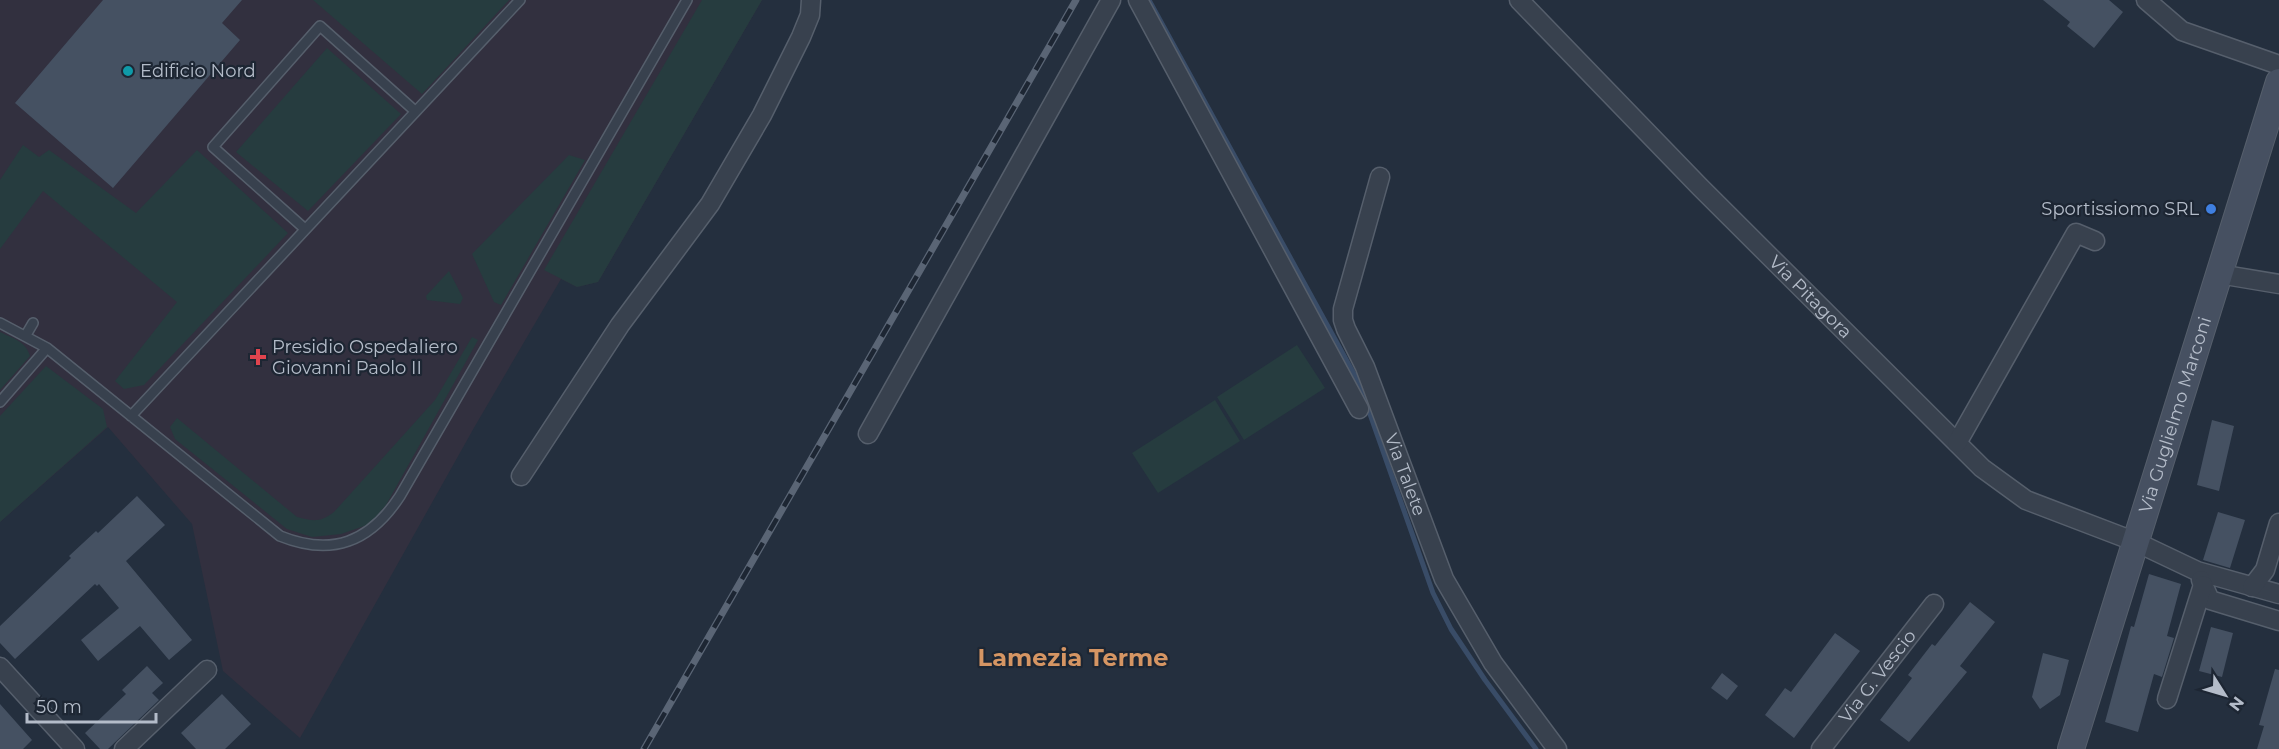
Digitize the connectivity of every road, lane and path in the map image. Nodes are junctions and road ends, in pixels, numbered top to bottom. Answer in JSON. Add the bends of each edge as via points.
{"nodes":[{"id":1,"x":520,"y":0,"type":"edge"},
{"id":2,"x":687,"y":0,"type":"edge"},
{"id":3,"x":812,"y":0,"type":"edge"},
{"id":4,"x":1111,"y":0,"type":"edge"},
{"id":5,"x":1138,"y":0,"type":"edge"},
{"id":6,"x":1519,"y":0,"type":"edge"},
{"id":7,"x":2146,"y":0,"type":"edge"},
{"id":8,"x":2279,"y":65,"type":"edge"},
{"id":9,"x":2279,"y":82,"type":"edge"},
{"id":10,"x":416,"y":111,"type":"junction"},
{"id":11,"x":1380,"y":177,"type":"dead end"},
{"id":12,"x":305,"y":229,"type":"junction"},
{"id":13,"x":2096,"y":241,"type":"dead end"},
{"id":14,"x":2219,"y":274,"type":"junction"},
{"id":15,"x":2279,"y":284,"type":"edge"},
{"id":16,"x":1343,"y":320,"type":"junction"},
{"id":17,"x":33,"y":322,"type":"dead end"},
{"id":18,"x":0,"y":323,"type":"edge"},
{"id":19,"x":1318,"y":334,"type":"junction"},
{"id":20,"x":26,"y":335,"type":"junction"},
{"id":21,"x":47,"y":348,"type":"junction"},
{"id":22,"x":0,"y":402,"type":"edge"},
{"id":23,"x":1359,"y":409,"type":"dead end"},
{"id":24,"x":131,"y":416,"type":"junction"},
{"id":25,"x":868,"y":434,"type":"dead end"},
{"id":26,"x":1957,"y":443,"type":"junction"},
{"id":27,"x":521,"y":476,"type":"dead end"},
{"id":28,"x":2279,"y":523,"type":"edge"},
{"id":29,"x":2136,"y":542,"type":"junction"},
{"id":30,"x":2200,"y":578,"type":"junction"},
{"id":31,"x":2252,"y":587,"type":"junction"},
{"id":32,"x":2279,"y":594,"type":"edge"},
{"id":33,"x":1934,"y":604,"type":"dead end"},
{"id":34,"x":2279,"y":621,"type":"edge"},
{"id":35,"x":0,"y":667,"type":"edge"},
{"id":36,"x":207,"y":670,"type":"dead end"},
{"id":37,"x":2168,"y":699,"type":"dead end"},
{"id":38,"x":75,"y":749,"type":"edge"},
{"id":39,"x":124,"y":749,"type":"edge"},
{"id":40,"x":1557,"y":749,"type":"edge"},
{"id":41,"x":1821,"y":749,"type":"edge"},
{"id":42,"x":2071,"y":749,"type":"edge"}],
"edges":[{"from":1,"to":10,"type":"lane"},
{"from":2,"to":24,"type":"lane","via":[[400,496],[374,528],[338,544],[301,544],[280,536]]},
{"from":3,"to":27,"type":"street","via":[[796,47],[710,204],[620,325]]},
{"from":4,"to":25,"type":"street"},
{"from":5,"to":19,"type":"street"},
{"from":6,"to":26,"type":"street","name":"Via Pitagora"},
{"from":7,"to":8,"type":"street","via":[[2182,31]]},
{"from":9,"to":14,"type":"main road","name":"Via Guglielmo Marconi"},
{"from":10,"to":12,"type":"lane"},
{"from":10,"to":12,"type":"lane","via":[[320,26],[213,147]]},
{"from":11,"to":16,"type":"street"},
{"from":12,"to":24,"type":"lane"},
{"from":13,"to":26,"type":"street","via":[[2076,233]]},
{"from":14,"to":15,"type":"street"},
{"from":14,"to":29,"type":"main road","name":"Via Guglielmo Marconi"},
{"from":16,"to":19,"type":"street"},
{"from":16,"to":40,"type":"street","name":"Via Talete","via":[[1365,367],[1444,579],[1493,663]]},
{"from":17,"to":20,"type":"lane"},
{"from":18,"to":20,"type":"lane"},
{"from":19,"to":23,"type":"street"},
{"from":20,"to":21,"type":"lane"},
{"from":21,"to":22,"type":"lane"},
{"from":21,"to":24,"type":"lane"},
{"from":26,"to":29,"type":"street","name":"Via Pitagora","via":[[1982,468],[2025,500]]},
{"from":28,"to":31,"type":"street","via":[[2265,570]]},
{"from":29,"to":30,"type":"street","name":"Via Pitagora"},
{"from":29,"to":42,"type":"main road","name":"Via Guglielmo Marconi"},
{"from":30,"to":31,"type":"street"},
{"from":30,"to":34,"type":"street","via":[[2210,600]]},
{"from":30,"to":37,"type":"street"},
{"from":31,"to":32,"type":"street"},
{"from":33,"to":41,"type":"street","name":"Via G. Vescio"},
{"from":35,"to":38,"type":"street"},
{"from":36,"to":39,"type":"street"}]}
